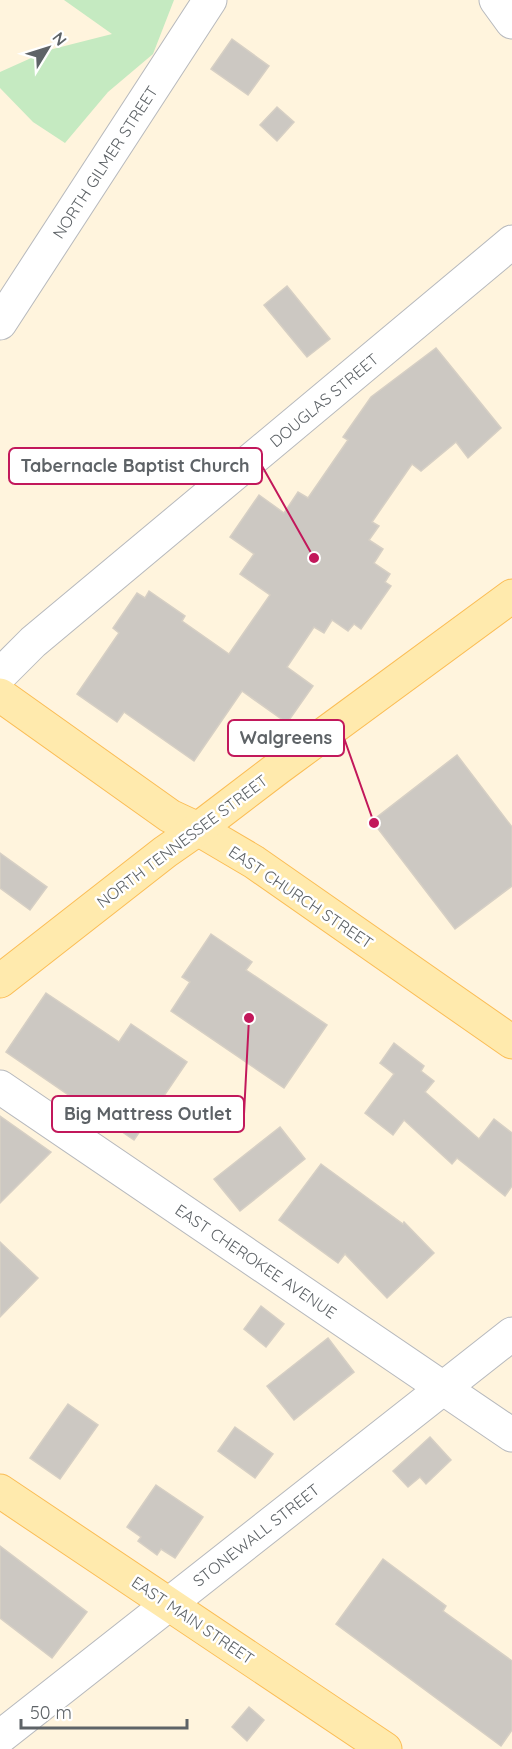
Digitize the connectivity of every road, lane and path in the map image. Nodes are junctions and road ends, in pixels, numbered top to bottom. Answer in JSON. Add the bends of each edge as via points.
{"nodes":[{"id":1,"x":210,"y":0,"type":"edge"},
{"id":2,"x":496,"y":0,"type":"edge"},
{"id":3,"x":512,"y":22,"type":"edge"},
{"id":4,"x":512,"y":242,"type":"edge"},
{"id":5,"x":0,"y":323,"type":"edge"},
{"id":6,"x":512,"y":596,"type":"edge"},
{"id":7,"x":0,"y":675,"type":"edge"},
{"id":8,"x":0,"y":695,"type":"edge"},
{"id":9,"x":198,"y":830,"type":"junction"},
{"id":10,"x":0,"y":981,"type":"edge"},
{"id":11,"x":512,"y":1042,"type":"edge"},
{"id":12,"x":0,"y":1087,"type":"edge"},
{"id":13,"x":512,"y":1334,"type":"edge"},
{"id":14,"x":443,"y":1388,"type":"junction"},
{"id":15,"x":512,"y":1435,"type":"edge"},
{"id":16,"x":0,"y":1491,"type":"edge"},
{"id":17,"x":169,"y":1604,"type":"junction"},
{"id":18,"x":0,"y":1737,"type":"edge"},
{"id":19,"x":385,"y":1749,"type":"edge"}],
"edges":[{"from":1,"to":5,"type":"street","name":"NORTH GILMER STREET"},
{"from":2,"to":3,"type":"street"},
{"from":4,"to":7,"type":"street","name":"DOUGLAS STREET","via":[[33,642]]},
{"from":6,"to":9,"type":"main road","name":"NORTH TENNESSEE STREET"},
{"from":8,"to":9,"type":"main road","name":"EAST CHURCH STREET","via":[[170,816]]},
{"from":9,"to":10,"type":"main road","name":"NORTH TENNESSEE STREET"},
{"from":9,"to":11,"type":"main road","name":"EAST CHURCH STREET","via":[[254,862]]},
{"from":12,"to":14,"type":"street","name":"EAST CHEROKEE AVENUE"},
{"from":13,"to":14,"type":"street","name":"STONEWALL STREET"},
{"from":14,"to":15,"type":"street","name":"EAST CHEROKEE AVENUE"},
{"from":14,"to":17,"type":"street","name":"STONEWALL STREET"},
{"from":16,"to":17,"type":"main road","name":"EAST MAIN STREET"},
{"from":17,"to":18,"type":"street","name":"STONEWALL STREET"},
{"from":17,"to":19,"type":"main road","name":"EAST MAIN STREET"}]}
